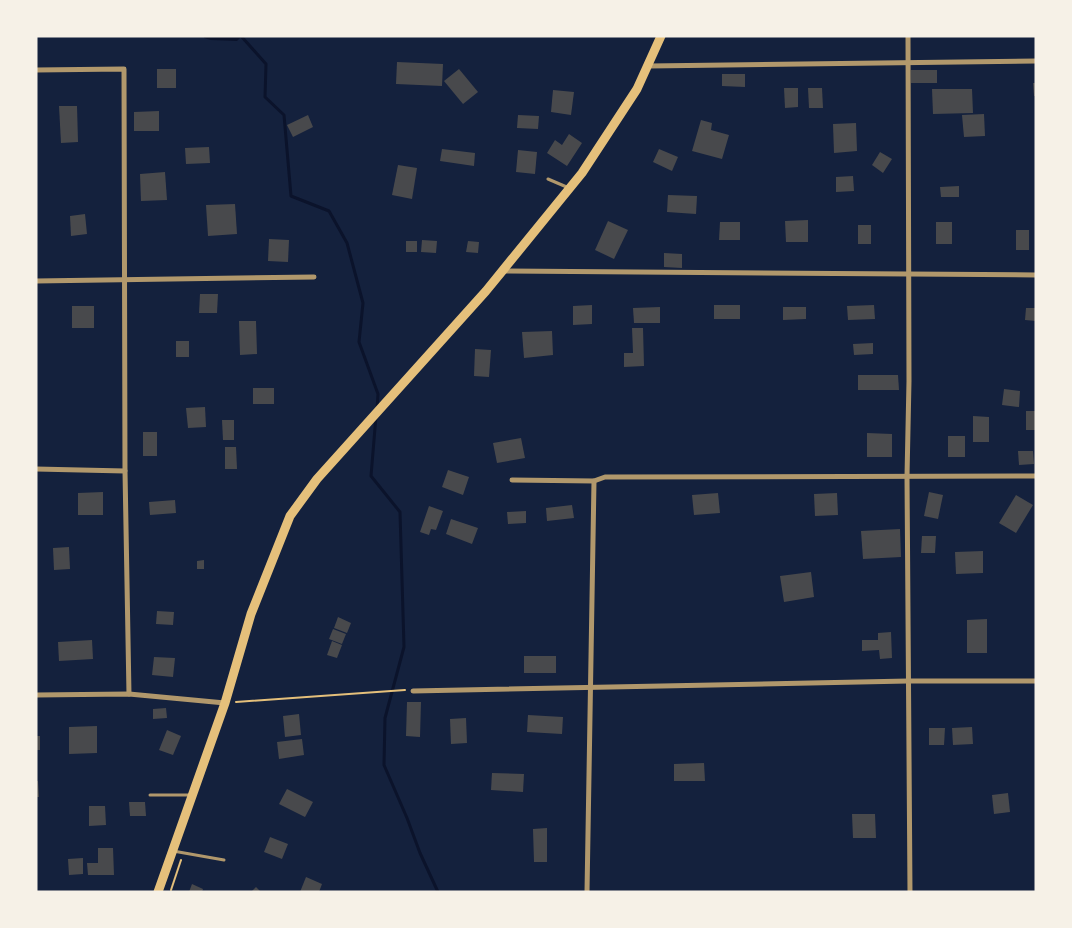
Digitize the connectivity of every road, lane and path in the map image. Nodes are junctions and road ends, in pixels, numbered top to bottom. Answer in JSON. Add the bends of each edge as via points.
{"nodes":[{"id":1,"x":661,"y":36,"type":"edge"},
{"id":2,"x":908,"y":36,"type":"edge"},
{"id":3,"x":1036,"y":61,"type":"edge"},
{"id":4,"x":907,"y":62,"type":"junction"},
{"id":5,"x":649,"y":66,"type":"junction"},
{"id":6,"x":36,"y":70,"type":"edge"},
{"id":7,"x":548,"y":179,"type":"dead end"},
{"id":8,"x":570,"y":188,"type":"junction"},
{"id":9,"x":502,"y":271,"type":"junction"},
{"id":10,"x":908,"y":275,"type":"junction"},
{"id":11,"x":1036,"y":275,"type":"edge"},
{"id":12,"x":314,"y":277,"type":"dead end"},
{"id":13,"x":125,"y":280,"type":"junction"},
{"id":14,"x":36,"y":281,"type":"edge"},
{"id":15,"x":36,"y":469,"type":"edge"},
{"id":16,"x":125,"y":471,"type":"junction"},
{"id":17,"x":907,"y":476,"type":"junction"},
{"id":18,"x":1036,"y":476,"type":"edge"},
{"id":19,"x":512,"y":480,"type":"dead end"},
{"id":20,"x":594,"y":481,"type":"junction"},
{"id":21,"x":908,"y":681,"type":"junction"},
{"id":22,"x":1036,"y":681,"type":"edge"},
{"id":23,"x":590,"y":687,"type":"junction"},
{"id":24,"x":413,"y":690,"type":"joint"},
{"id":25,"x":129,"y":694,"type":"junction"},
{"id":26,"x":36,"y":695,"type":"edge"},
{"id":27,"x":225,"y":703,"type":"junction"},
{"id":28,"x":193,"y":794,"type":"junction"},
{"id":29,"x":150,"y":796,"type":"dead end"},
{"id":30,"x":173,"y":851,"type":"junction"},
{"id":31,"x":184,"y":853,"type":"junction"},
{"id":32,"x":224,"y":860,"type":"dead end"},
{"id":33,"x":171,"y":890,"type":"dead end"},
{"id":34,"x":158,"y":892,"type":"edge"},
{"id":35,"x":587,"y":892,"type":"edge"},
{"id":36,"x":910,"y":892,"type":"edge"}],
"edges":[{"from":1,"to":5,"type":"main road"},
{"from":2,"to":4,"type":"street"},
{"from":3,"to":4,"type":"street"},
{"from":4,"to":5,"type":"street"},
{"from":4,"to":10,"type":"street"},
{"from":5,"to":8,"type":"main road","via":[[632,97]]},
{"from":6,"to":13,"type":"street","via":[[124,69]]},
{"from":7,"to":8,"type":"lane"},
{"from":8,"to":9,"type":"main road"},
{"from":9,"to":10,"type":"street"},
{"from":9,"to":27,"type":"main road","via":[[317,479],[290,516],[251,614]]},
{"from":10,"to":11,"type":"street"},
{"from":10,"to":17,"type":"street"},
{"from":12,"to":13,"type":"street"},
{"from":13,"to":14,"type":"street"},
{"from":13,"to":16,"type":"street"},
{"from":15,"to":16,"type":"street"},
{"from":16,"to":25,"type":"street"},
{"from":17,"to":18,"type":"street"},
{"from":17,"to":20,"type":"street","via":[[605,478]]},
{"from":17,"to":21,"type":"street"},
{"from":19,"to":20,"type":"street"},
{"from":20,"to":23,"type":"street"},
{"from":21,"to":22,"type":"street"},
{"from":21,"to":23,"type":"street"},
{"from":21,"to":36,"type":"street"},
{"from":23,"to":24,"type":"street"},
{"from":23,"to":35,"type":"street"},
{"from":24,"to":27,"type":"path"},
{"from":25,"to":26,"type":"street"},
{"from":25,"to":27,"type":"street"},
{"from":27,"to":28,"type":"main road"},
{"from":28,"to":29,"type":"lane"},
{"from":28,"to":30,"type":"main road"},
{"from":30,"to":31,"type":"lane"},
{"from":30,"to":34,"type":"main road"},
{"from":31,"to":32,"type":"lane"},
{"from":31,"to":33,"type":"path"}]}
